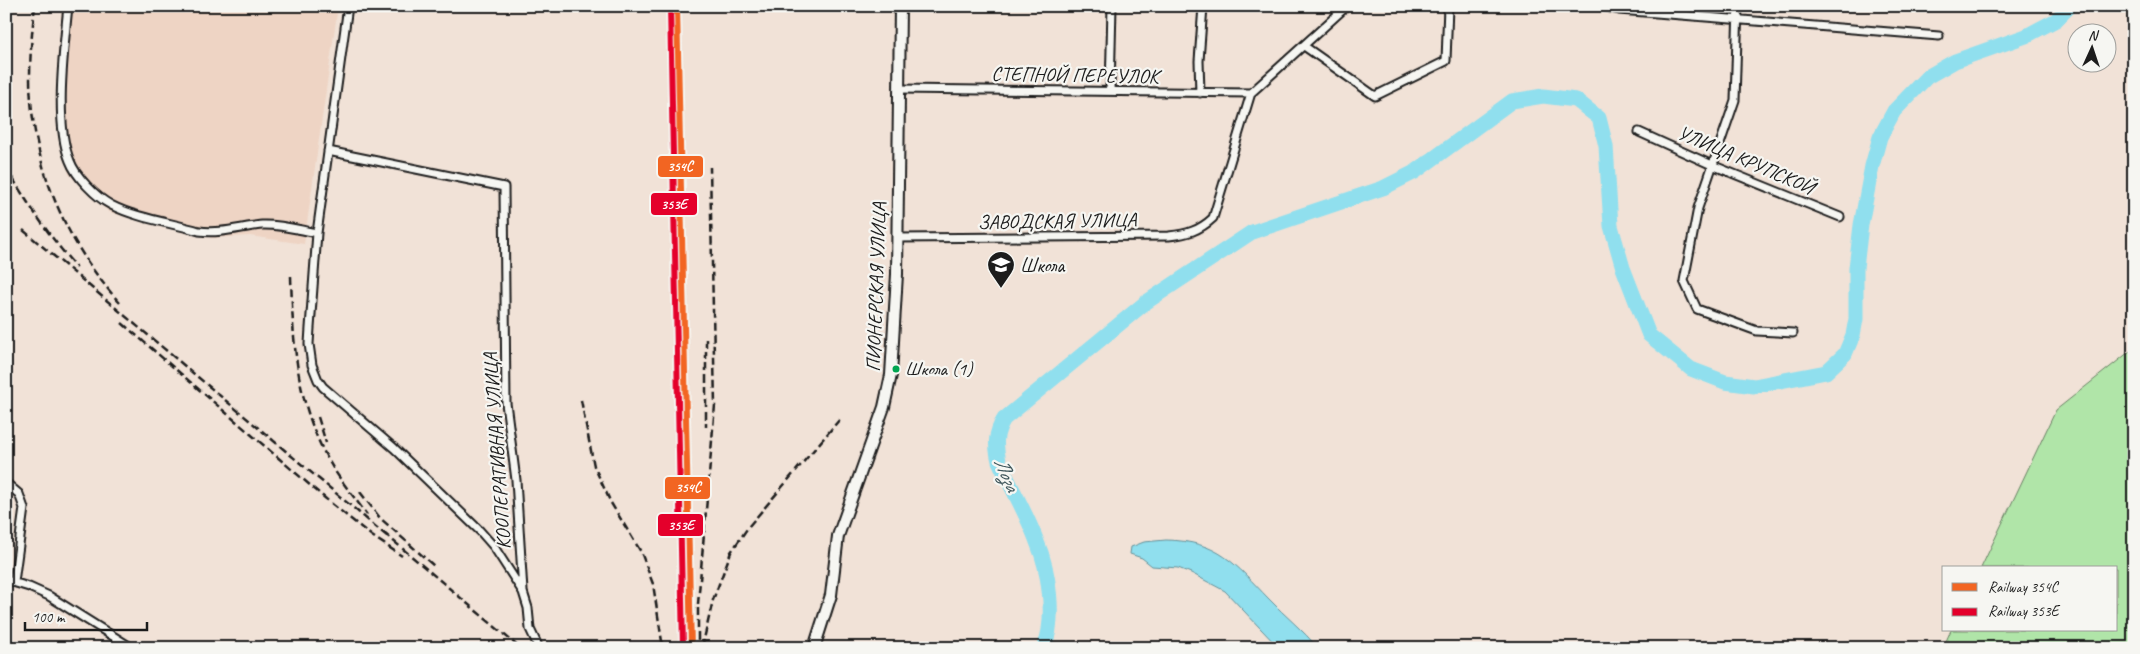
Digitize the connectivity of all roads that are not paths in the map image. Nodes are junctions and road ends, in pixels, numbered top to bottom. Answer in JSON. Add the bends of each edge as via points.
{"nodes":[{"id":1,"x":68,"y":6,"type":"edge"},
{"id":2,"x":348,"y":6,"type":"edge"},
{"id":3,"x":900,"y":6,"type":"edge"},
{"id":4,"x":1112,"y":6,"type":"edge"},
{"id":5,"x":1203,"y":6,"type":"edge"},
{"id":6,"x":1347,"y":6,"type":"edge"},
{"id":7,"x":1448,"y":6,"type":"edge"},
{"id":8,"x":1601,"y":6,"type":"edge"},
{"id":9,"x":1738,"y":6,"type":"edge"},
{"id":10,"x":1738,"y":21,"type":"junction"},
{"id":11,"x":1939,"y":36,"type":"dead end"},
{"id":12,"x":1304,"y":46,"type":"junction"},
{"id":13,"x":899,"y":89,"type":"junction"},
{"id":14,"x":1110,"y":92,"type":"junction"},
{"id":15,"x":1200,"y":92,"type":"junction"},
{"id":16,"x":1250,"y":93,"type":"junction"},
{"id":17,"x":1639,"y":132,"type":"dead end"},
{"id":18,"x":328,"y":151,"type":"junction"},
{"id":19,"x":1712,"y":165,"type":"junction"},
{"id":20,"x":1840,"y":216,"type":"dead end"},
{"id":21,"x":317,"y":233,"type":"junction"},
{"id":22,"x":897,"y":238,"type":"junction"},
{"id":23,"x":1793,"y":333,"type":"dead end"},
{"id":24,"x":6,"y":483,"type":"edge"},
{"id":25,"x":6,"y":580,"type":"edge"},
{"id":26,"x":14,"y":582,"type":"junction"},
{"id":27,"x":523,"y":592,"type":"junction"},
{"id":28,"x":132,"y":648,"type":"edge"},
{"id":29,"x":539,"y":648,"type":"edge"},
{"id":30,"x":814,"y":648,"type":"edge"}],
"edges":[{"from":1,"to":21,"type":"street","via":[[62,112],[66,150],[77,174],[104,200],[126,211],[199,231],[220,232],[263,225]]},
{"from":2,"to":18,"type":"street"},
{"from":3,"to":13,"type":"street","name":"ПИОНЕРСКАЯ УЛИЦА"},
{"from":4,"to":14,"type":"street"},
{"from":5,"to":15,"type":"street"},
{"from":6,"to":12,"type":"street"},
{"from":7,"to":12,"type":"street","via":[[1446,61],[1375,96]]},
{"from":8,"to":10,"type":"street"},
{"from":9,"to":10,"type":"street"},
{"from":10,"to":11,"type":"street"},
{"from":10,"to":19,"type":"street","via":[[1735,100]]},
{"from":12,"to":16,"type":"street"},
{"from":13,"to":14,"type":"street","name":"СТЕПНОЙ ПЕРЕУЛОК"},
{"from":13,"to":22,"type":"street","name":"ПИОНЕРСКАЯ УЛИЦА"},
{"from":14,"to":15,"type":"street","name":"СТЕПНОЙ ПЕРЕУЛОК"},
{"from":15,"to":16,"type":"street","name":"СТЕПНОЙ ПЕРЕУЛОК"},
{"from":16,"to":22,"type":"street","name":"ЗАВОДСКАЯ УЛИЦА","via":[[1212,218],[1188,234]]},
{"from":17,"to":19,"type":"street","name":"УЛИЦА КРУПСКОЙ"},
{"from":18,"to":21,"type":"street"},
{"from":18,"to":27,"type":"street","name":"КООПЕРАТИВНАЯ УЛИЦА","via":[[504,187],[506,403],[516,480]]},
{"from":19,"to":20,"type":"street","name":"УЛИЦА КРУПСКОЙ"},
{"from":19,"to":23,"type":"street","via":[[1698,208],[1684,281],[1697,309],[1757,331]]},
{"from":21,"to":27,"type":"street","via":[[309,344],[318,380],[480,532],[494,547]]},
{"from":22,"to":30,"type":"street","name":"ПИОНЕРСКАЯ УЛИЦА","via":[[891,375],[879,424],[838,536],[831,595]]},
{"from":24,"to":26,"type":"street","via":[[19,494],[24,508]]},
{"from":25,"to":26,"type":"street"},
{"from":26,"to":28,"type":"street","via":[[49,596]]},
{"from":27,"to":29,"type":"street","via":[[530,629]]}]}
